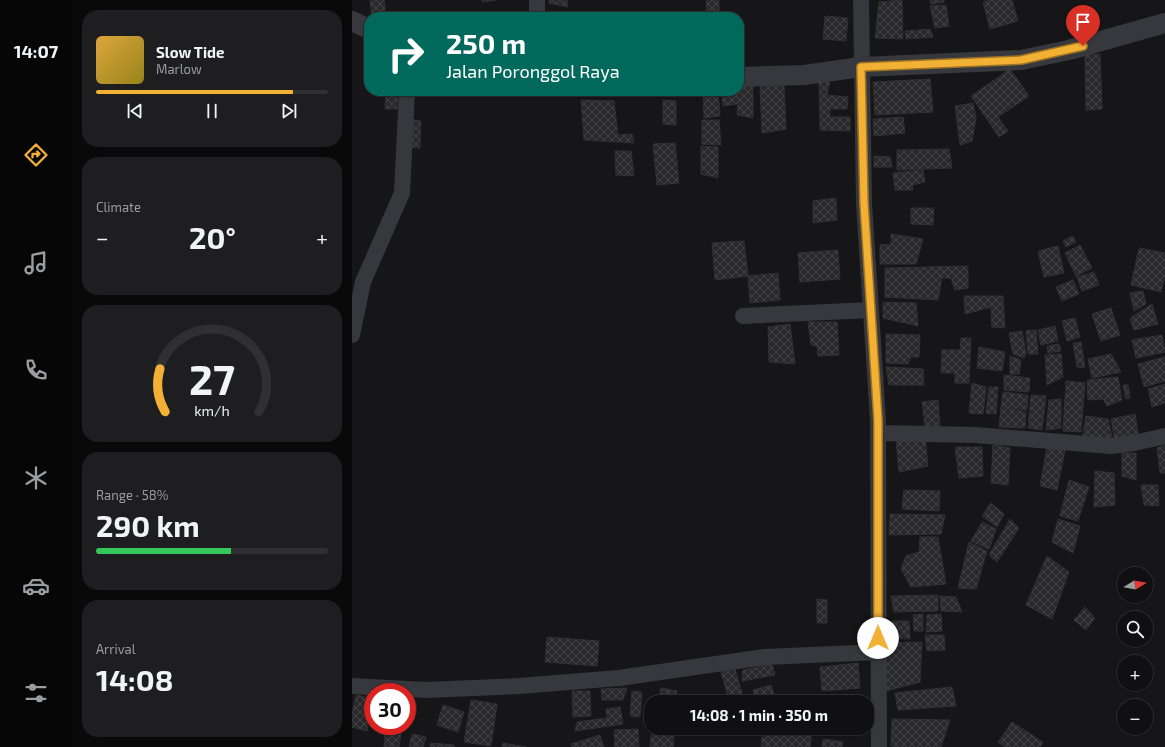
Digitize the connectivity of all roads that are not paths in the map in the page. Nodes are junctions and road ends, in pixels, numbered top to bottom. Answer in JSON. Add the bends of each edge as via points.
{"nodes":[{"id":1,"x":537,"y":0,"type":"edge"},
{"id":2,"x":861,"y":0,"type":"edge"},
{"id":3,"x":537,"y":12,"type":"edge"},
{"id":4,"x":352,"y":21,"type":"edge"},
{"id":5,"x":1165,"y":23,"type":"edge"},
{"id":6,"x":364,"y":27,"type":"edge"},
{"id":7,"x":861,"y":67,"type":"junction"},
{"id":8,"x":744,"y":77,"type":"edge"},
{"id":9,"x":406,"y":96,"type":"edge"},
{"id":10,"x":871,"y":310,"type":"junction"},
{"id":11,"x":743,"y":316,"type":"dead end"},
{"id":12,"x":352,"y":335,"type":"edge"},
{"id":13,"x":878,"y":433,"type":"junction"},
{"id":14,"x":1165,"y":436,"type":"edge"},
{"id":15,"x":879,"y":652,"type":"junction"},
{"id":16,"x":352,"y":686,"type":"edge"},
{"id":17,"x":879,"y":747,"type":"edge"}],
"edges":[{"from":1,"to":3,"type":"street"},
{"from":2,"to":7,"type":"street"},
{"from":4,"to":6,"type":"street"},
{"from":5,"to":7,"type":"street","via":[[1069,50],[1021,60]]},
{"from":7,"to":8,"type":"street","via":[[804,75]]},
{"from":7,"to":10,"type":"street","via":[[864,203]]},
{"from":9,"to":12,"type":"street","via":[[402,193],[363,282]]},
{"from":10,"to":11,"type":"street"},
{"from":10,"to":13,"type":"street"},
{"from":13,"to":14,"type":"street","via":[[975,434],[1111,446]]},
{"from":13,"to":15,"type":"street"},
{"from":15,"to":16,"type":"street","via":[[765,657],[619,678],[504,687],[426,690]]},
{"from":15,"to":17,"type":"street"}]}
